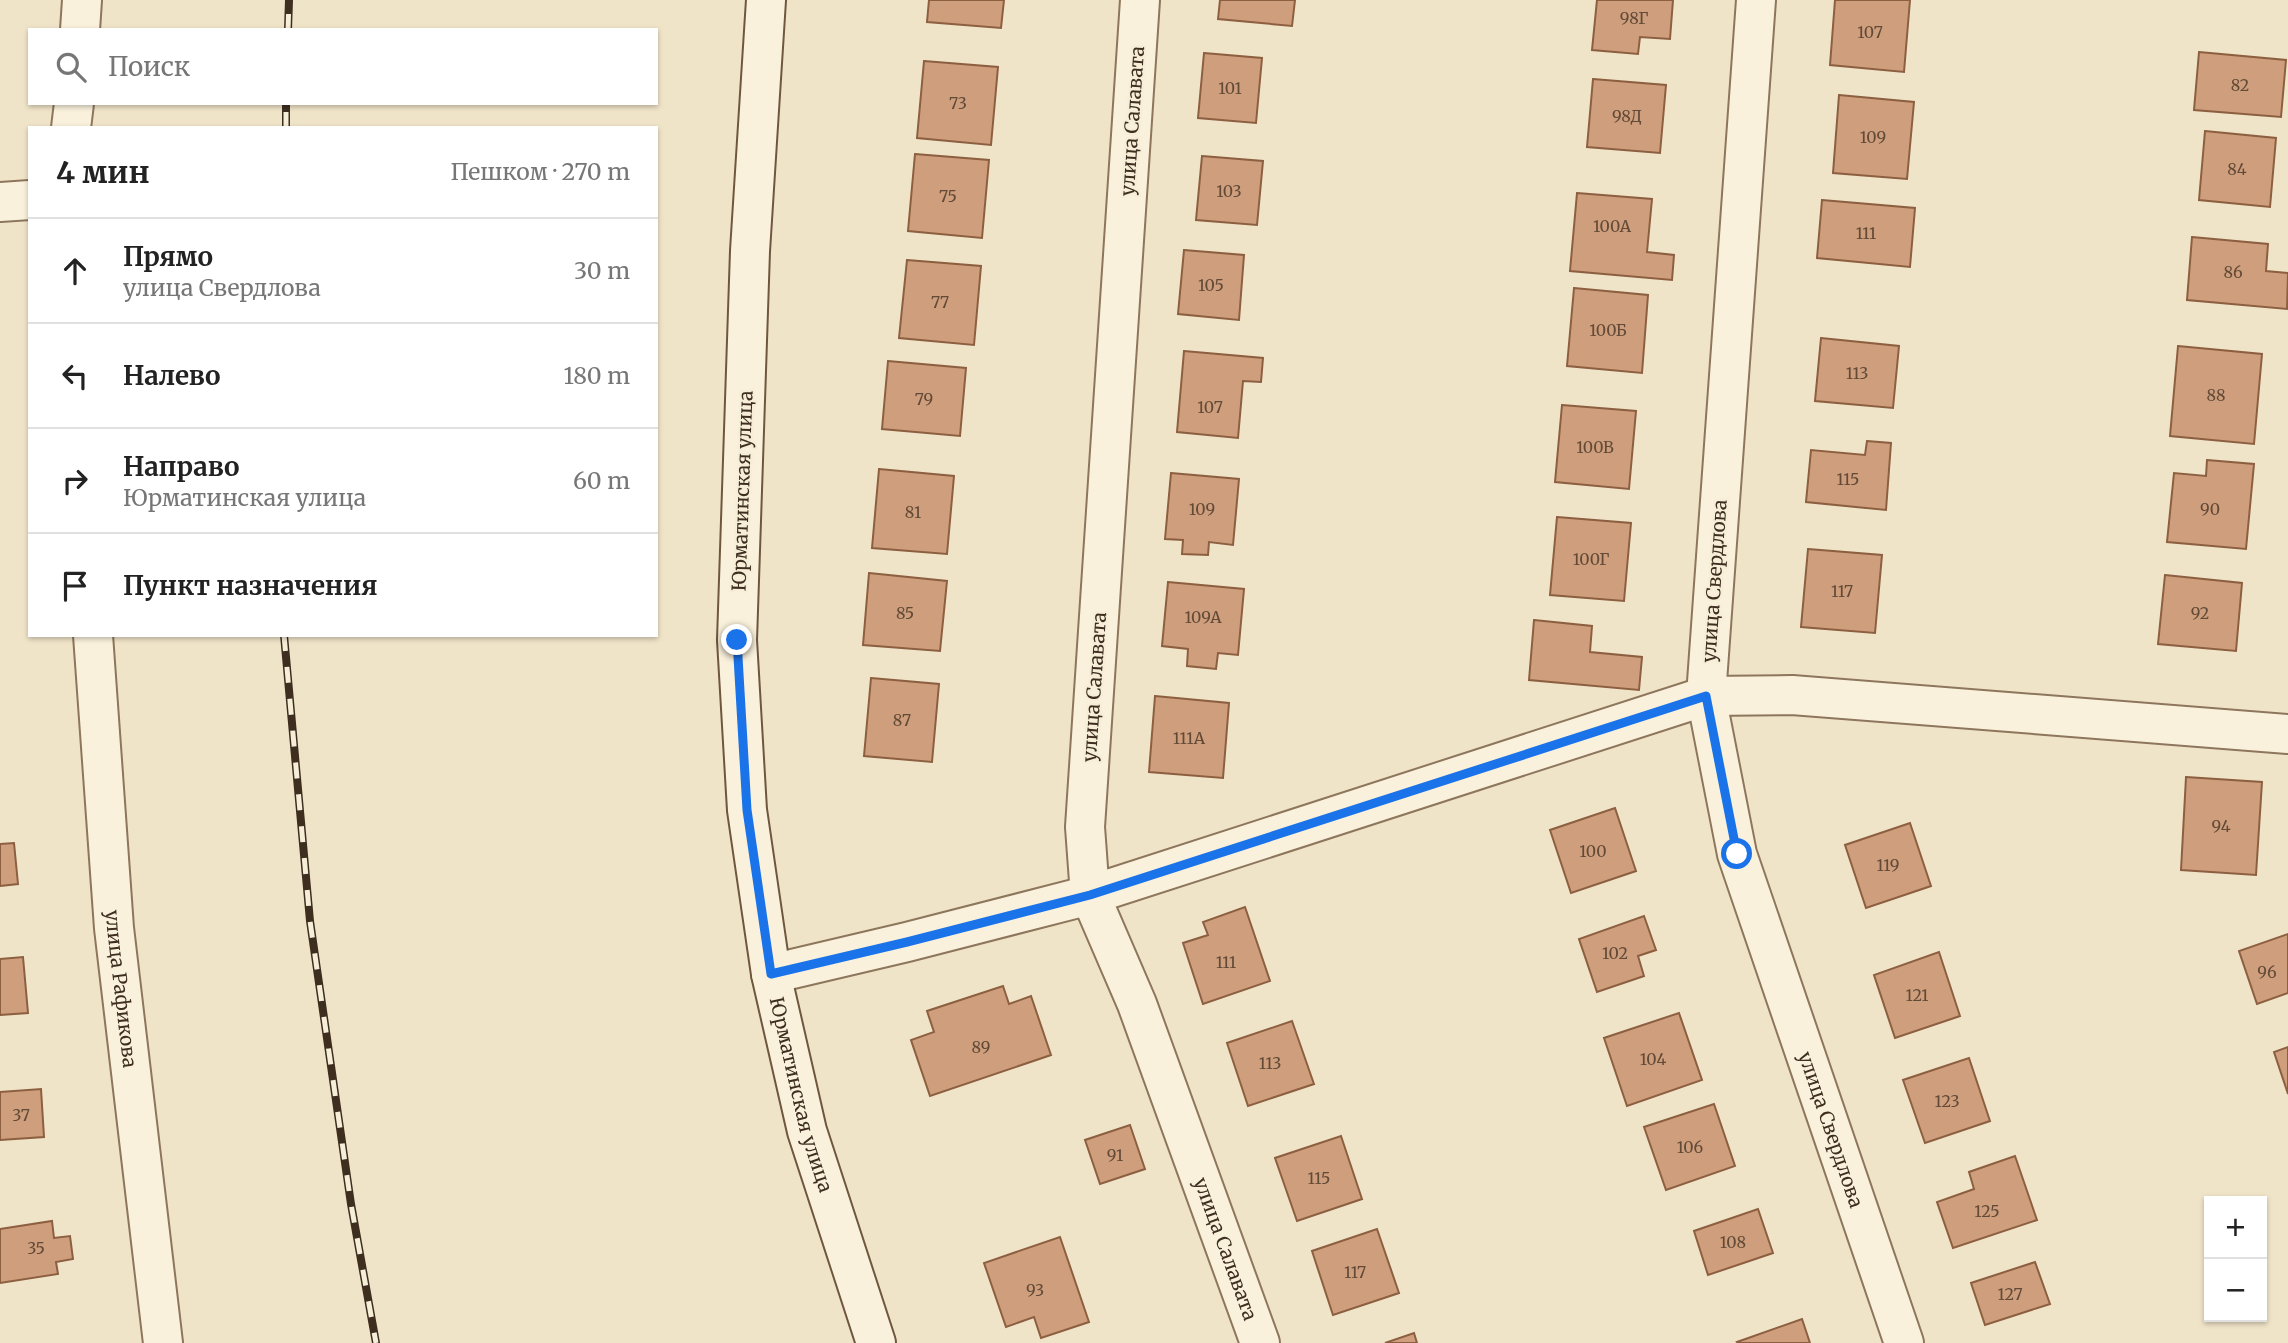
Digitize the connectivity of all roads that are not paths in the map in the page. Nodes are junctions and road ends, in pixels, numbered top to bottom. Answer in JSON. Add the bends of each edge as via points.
{"nodes":[{"id":1,"x":82,"y":0,"type":"edge"},
{"id":2,"x":766,"y":0,"type":"edge"},
{"id":3,"x":1140,"y":0,"type":"edge"},
{"id":4,"x":1756,"y":0,"type":"edge"},
{"id":5,"x":80,"y":28,"type":"edge"},
{"id":6,"x":74,"y":105,"type":"edge"},
{"id":7,"x":71,"y":126,"type":"edge"},
{"id":8,"x":28,"y":200,"type":"edge"},
{"id":9,"x":0,"y":202,"type":"edge"},
{"id":10,"x":93,"y":637,"type":"edge"},
{"id":11,"x":1706,"y":696,"type":"junction"},
{"id":12,"x":2288,"y":734,"type":"edge"},
{"id":13,"x":1090,"y":895,"type":"junction"},
{"id":14,"x":771,"y":974,"type":"junction"},
{"id":15,"x":163,"y":1343,"type":"edge"},
{"id":16,"x":876,"y":1343,"type":"edge"},
{"id":17,"x":1260,"y":1343,"type":"edge"},
{"id":18,"x":1904,"y":1343,"type":"edge"}],
"edges":[{"from":1,"to":5,"type":"street"},
{"from":2,"to":14,"type":"street","name":"Юрматинская улица","via":[[750,251],[737,640],[747,810]]},
{"from":3,"to":13,"type":"street","name":"улица Салавата","via":[[1085,827]]},
{"from":4,"to":11,"type":"street","name":"улица Свердлова"},
{"from":6,"to":7,"type":"street"},
{"from":8,"to":9,"type":"street"},
{"from":10,"to":15,"type":"street","name":"улица Рафикова","via":[[114,928]]},
{"from":11,"to":12,"type":"street","via":[[1792,695]]},
{"from":11,"to":13,"type":"street"},
{"from":11,"to":18,"type":"street","name":"улица Свердлова","via":[[1737,854]]},
{"from":13,"to":14,"type":"street"},
{"from":13,"to":17,"type":"street","name":"улица Салавата","via":[[1137,1004]]},
{"from":14,"to":16,"type":"street","name":"Юрматинская улица","via":[[807,1131]]}]}
